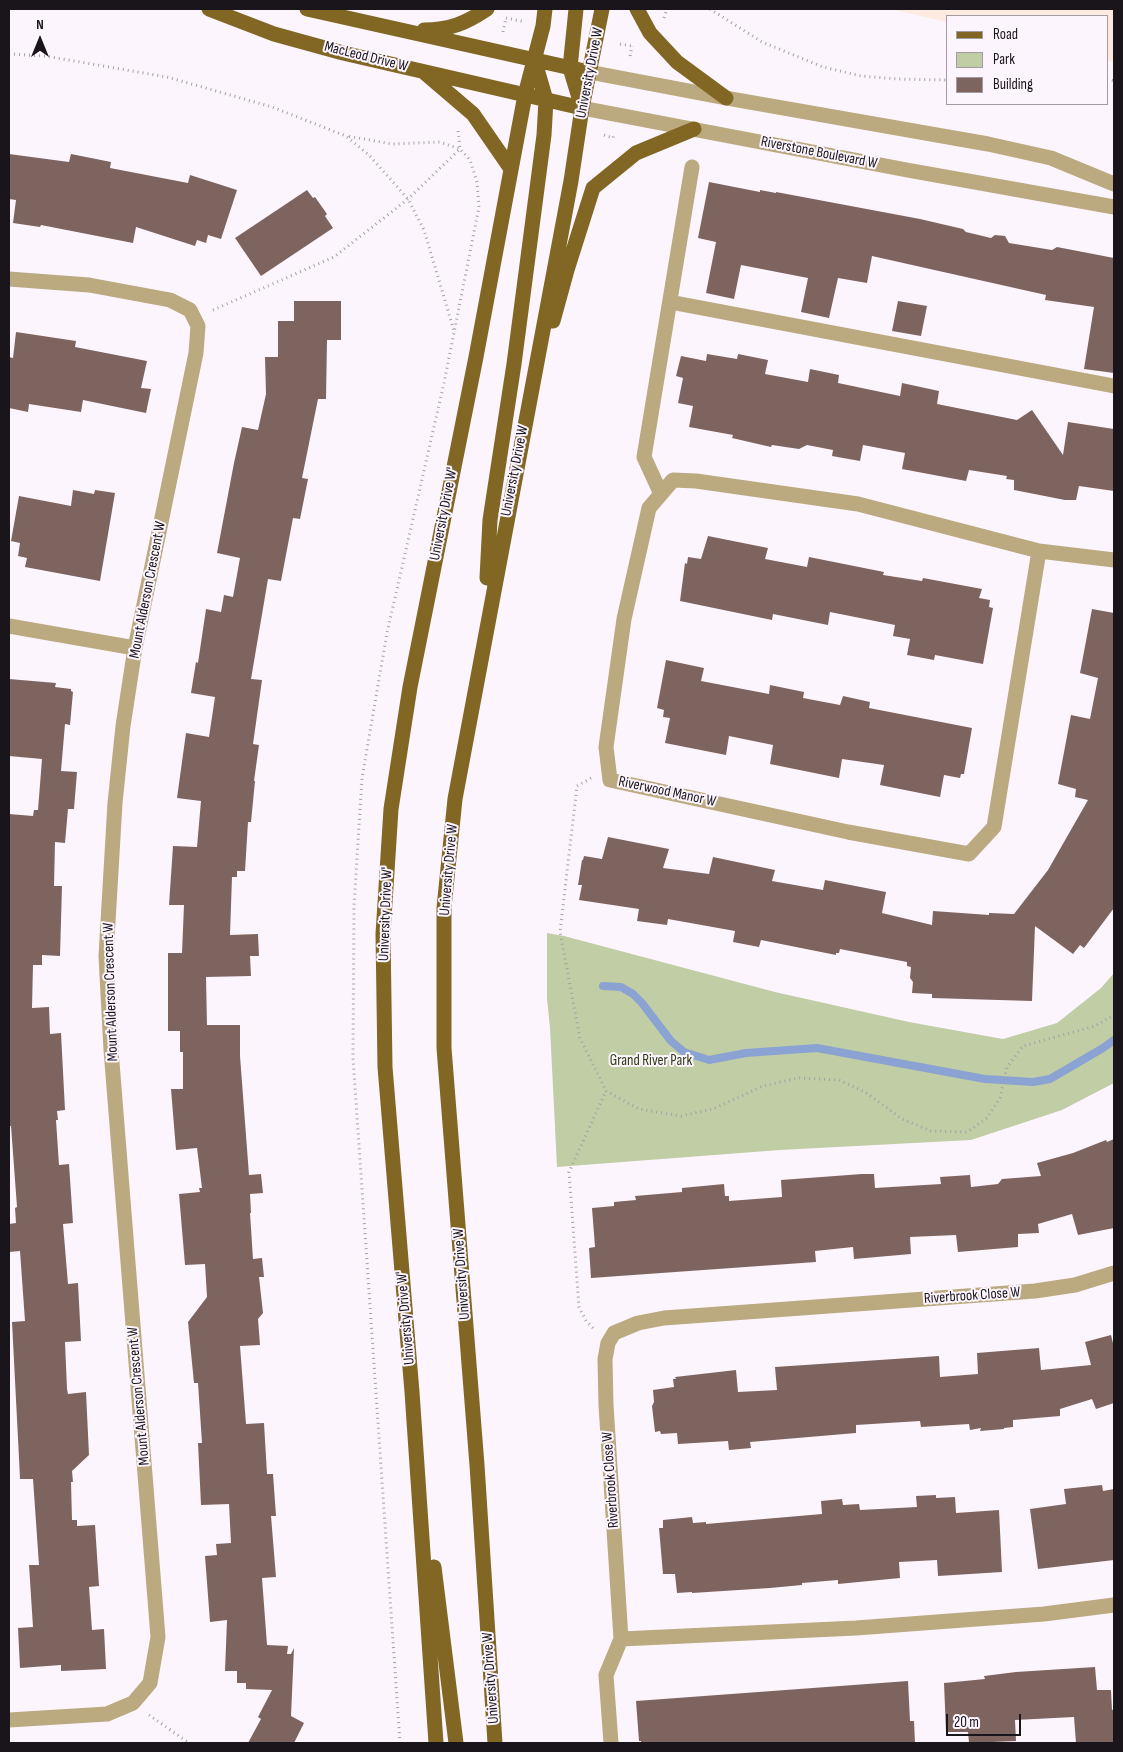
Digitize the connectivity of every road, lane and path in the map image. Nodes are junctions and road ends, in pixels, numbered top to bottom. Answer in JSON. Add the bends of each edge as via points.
{"nodes":[{"id":1,"x":209,"y":9,"type":"edge"},
{"id":2,"x":306,"y":9,"type":"edge"},
{"id":3,"x":487,"y":9,"type":"edge"},
{"id":4,"x":545,"y":9,"type":"edge"},
{"id":5,"x":576,"y":9,"type":"edge"},
{"id":6,"x":602,"y":9,"type":"edge"},
{"id":7,"x":637,"y":9,"type":"edge"},
{"id":8,"x":710,"y":9,"type":"edge"},
{"id":9,"x":506,"y":18,"type":"dead end"},
{"id":10,"x":527,"y":22,"type":"dead end"},
{"id":11,"x":400,"y":30,"type":"junction"},
{"id":12,"x":637,"y":43,"type":"dead end"},
{"id":13,"x":620,"y":44,"type":"dead end"},
{"id":14,"x":632,"y":46,"type":"junction"},
{"id":15,"x":9,"y":54,"type":"edge"},
{"id":16,"x":630,"y":56,"type":"dead end"},
{"id":17,"x":534,"y":60,"type":"junction"},
{"id":18,"x":570,"y":68,"type":"junction"},
{"id":19,"x":422,"y":71,"type":"junction"},
{"id":20,"x":589,"y":72,"type":"junction"},
{"id":21,"x":946,"y":80,"type":"edge"},
{"id":22,"x":525,"y":94,"type":"junction"},
{"id":23,"x":726,"y":98,"type":"junction"},
{"id":24,"x":546,"y":100,"type":"junction"},
{"id":25,"x":582,"y":108,"type":"junction"},
{"id":26,"x":694,"y":129,"type":"junction"},
{"id":27,"x":346,"y":136,"type":"junction"},
{"id":28,"x":612,"y":138,"type":"dead end"},
{"id":29,"x":617,"y":144,"type":"dead end"},
{"id":30,"x":692,"y":167,"type":"dead end"},
{"id":31,"x":511,"y":169,"type":"junction"},
{"id":32,"x":1114,"y":184,"type":"edge"},
{"id":33,"x":408,"y":199,"type":"junction"},
{"id":34,"x":1114,"y":207,"type":"edge"},
{"id":35,"x":9,"y":279,"type":"edge"},
{"id":36,"x":670,"y":302,"type":"junction"},
{"id":37,"x":194,"y":318,"type":"junction"},
{"id":38,"x":454,"y":331,"type":"dead end"},
{"id":39,"x":1114,"y":386,"type":"edge"},
{"id":40,"x":522,"y":433,"type":"junction"},
{"id":41,"x":661,"y":494,"type":"junction"},
{"id":42,"x":1039,"y":550,"type":"junction"},
{"id":43,"x":1114,"y":560,"type":"edge"},
{"id":44,"x":9,"y":626,"type":"edge"},
{"id":45,"x":486,"y":629,"type":"junction"},
{"id":46,"x":136,"y":648,"type":"junction"},
{"id":47,"x":609,"y":768,"type":"junction"},
{"id":48,"x":1114,"y":1016,"type":"edge"},
{"id":49,"x":606,"y":1092,"type":"junction"},
{"id":50,"x":1114,"y":1273,"type":"edge"},
{"id":51,"x":608,"y":1343,"type":"junction"},
{"id":52,"x":412,"y":1392,"type":"junction"},
{"id":53,"x":1114,"y":1605,"type":"edge"},
{"id":54,"x":621,"y":1640,"type":"junction"},
{"id":55,"x":132,"y":1703,"type":"junction"},
{"id":56,"x":9,"y":1720,"type":"edge"},
{"id":57,"x":189,"y":1743,"type":"edge"},
{"id":58,"x":436,"y":1743,"type":"edge"},
{"id":59,"x":456,"y":1743,"type":"edge"},
{"id":60,"x":495,"y":1743,"type":"edge"},
{"id":61,"x":610,"y":1743,"type":"edge"}],
"edges":[{"from":1,"to":19,"type":"main road","name":"MacLeod Drive W","via":[[274,34]]},
{"from":2,"to":11,"type":"main road"},
{"from":3,"to":11,"type":"main road","via":[[460,25],[438,30]]},
{"from":4,"to":17,"type":"main road"},
{"from":5,"to":18,"type":"main road"},
{"from":6,"to":20,"type":"main road","name":"University Drive W"},
{"from":7,"to":23,"type":"main road","via":[[650,33],[677,62]]},
{"from":8,"to":21,"type":"path","via":[[762,42],[823,67],[861,76]]},
{"from":9,"to":10,"type":"path"},
{"from":11,"to":17,"type":"main road"},
{"from":12,"to":14,"type":"path"},
{"from":13,"to":14,"type":"path"},
{"from":14,"to":16,"type":"path"},
{"from":15,"to":27,"type":"path","via":[[45,56],[167,77],[272,106]]},
{"from":17,"to":18,"type":"main road"},
{"from":17,"to":22,"type":"main road"},
{"from":17,"to":24,"type":"main road"},
{"from":18,"to":20,"type":"main road"},
{"from":18,"to":25,"type":"main road"},
{"from":19,"to":22,"type":"main road","name":"MacLeod Drive W"},
{"from":19,"to":31,"type":"main road","via":[[473,114]]},
{"from":20,"to":23,"type":"street"},
{"from":20,"to":25,"type":"main road","name":"University Drive W"},
{"from":22,"to":24,"type":"main road","name":"Riverstone Boulevard W"},
{"from":22,"to":31,"type":"main road","name":"University Drive W'"},
{"from":23,"to":32,"type":"street","via":[[997,146],[1051,158]]},
{"from":24,"to":25,"type":"main road","name":"Riverstone Boulevard W"},
{"from":24,"to":45,"type":"main road","via":[[514,364],[490,520]]},
{"from":25,"to":26,"type":"street","name":"Riverstone Boulevard W"},
{"from":25,"to":40,"type":"main road","name":"University Drive W"},
{"from":26,"to":34,"type":"street","name":"Riverstone Boulevard W"},
{"from":26,"to":40,"type":"main road","via":[[636,153],[593,188]]},
{"from":27,"to":33,"type":"path"},
{"from":27,"to":33,"type":"path","via":[[392,144],[440,142],[460,149]]},
{"from":28,"to":29,"type":"path"},
{"from":30,"to":36,"type":"street"},
{"from":31,"to":52,"type":"main road","name":"University Drive W'","via":[[410,687],[391,809],[383,934],[385,1067]]},
{"from":33,"to":37,"type":"path","via":[[334,258]]},
{"from":33,"to":38,"type":"path","via":[[424,230]]},
{"from":35,"to":37,"type":"street","via":[[90,285],[170,300],[190,310]]},
{"from":36,"to":39,"type":"street"},
{"from":36,"to":41,"type":"street","via":[[644,457]]},
{"from":37,"to":46,"type":"street","name":"Mount Alderson Crescent W","via":[[198,326],[196,353]]},
{"from":40,"to":45,"type":"main road","name":"University Drive W"},
{"from":41,"to":42,"type":"street","name":"Riverwood Manor W","via":[[673,480],[696,481],[858,504]]},
{"from":41,"to":47,"type":"street","name":"Riverwood Manor W","via":[[649,508],[624,619],[606,747]]},
{"from":42,"to":43,"type":"street","name":"Riverwood Manor W"},
{"from":42,"to":47,"type":"street","name":"Riverwood Manor W","via":[[994,827],[969,854],[848,832],[618,782],[610,780]]},
{"from":44,"to":46,"type":"street"},
{"from":45,"to":60,"type":"main road","name":"University Drive W","via":[[452,828],[444,908],[444,1048]]},
{"from":46,"to":55,"type":"street","name":"Mount Alderson Crescent W","via":[[115,802],[106,956],[158,1637],[150,1683]]},
{"from":47,"to":49,"type":"path","via":[[577,786],[560,932],[580,1038]]},
{"from":48,"to":49,"type":"path","via":[[1095,1026],[1023,1046],[1007,1067],[1000,1098],[987,1118],[967,1132],[931,1131],[902,1119],[865,1092],[839,1080],[798,1078],[764,1086],[713,1109],[681,1116],[639,1109]]},
{"from":49,"to":51,"type":"path","via":[[570,1172],[579,1308],[586,1321]]},
{"from":50,"to":51,"type":"street","name":"Riverbrook Close W","via":[[1075,1285],[1035,1291],[664,1318],[625,1327],[614,1333]]},
{"from":51,"to":54,"type":"street","name":"Riverbrook Close W","via":[[606,1405]]},
{"from":52,"to":58,"type":"main road","name":"University Drive W'"},
{"from":52,"to":59,"type":"main road"},
{"from":53,"to":54,"type":"street","via":[[1044,1614],[856,1628]]},
{"from":54,"to":61,"type":"street","via":[[606,1675]]},
{"from":55,"to":56,"type":"street","name":"Mount Alderson Crescent W","via":[[107,1714]]},
{"from":55,"to":57,"type":"path"}]}
